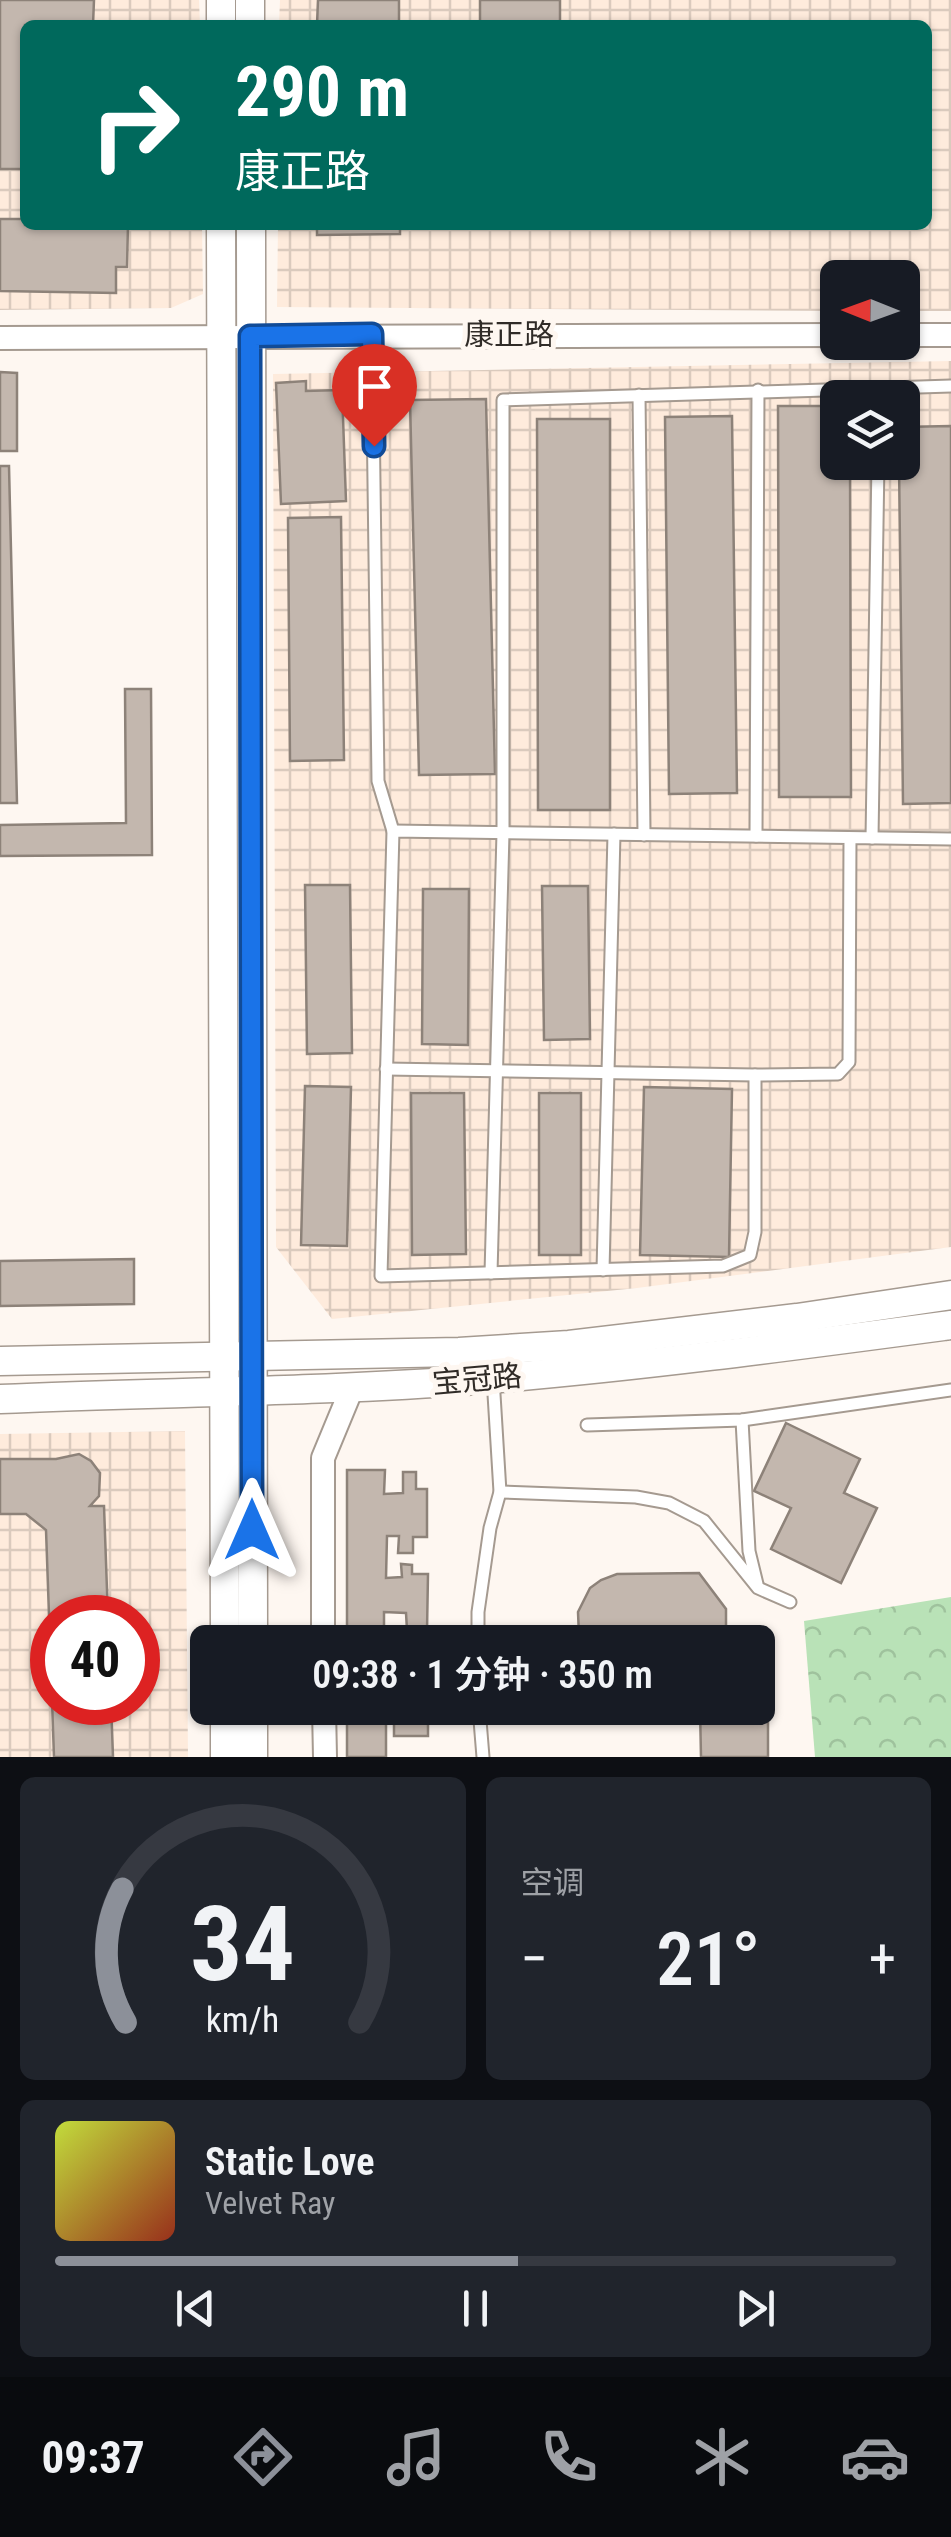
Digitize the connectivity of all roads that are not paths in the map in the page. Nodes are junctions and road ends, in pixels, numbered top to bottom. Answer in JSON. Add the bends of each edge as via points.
{"nodes":[{"id":1,"x":221,"y":230,"type":"edge"},
{"id":2,"x":251,"y":230,"type":"edge"},
{"id":3,"x":372,"y":334,"type":"junction"},
{"id":4,"x":820,"y":334,"type":"edge"},
{"id":5,"x":920,"y":335,"type":"edge"},
{"id":6,"x":951,"y":335,"type":"edge"},
{"id":7,"x":222,"y":336,"type":"junction"},
{"id":8,"x":250,"y":336,"type":"junction"},
{"id":9,"x":0,"y":338,"type":"edge"},
{"id":10,"x":951,"y":386,"type":"edge"},
{"id":11,"x":920,"y":389,"type":"edge"},
{"id":12,"x":758,"y":390,"type":"junction"},
{"id":13,"x":820,"y":391,"type":"edge"},
{"id":14,"x":638,"y":395,"type":"junction"},
{"id":15,"x":878,"y":480,"type":"edge"},
{"id":16,"x":392,"y":832,"type":"junction"},
{"id":17,"x":503,"y":833,"type":"junction"},
{"id":18,"x":614,"y":834,"type":"junction"},
{"id":19,"x":644,"y":835,"type":"junction"},
{"id":20,"x":756,"y":836,"type":"junction"},
{"id":21,"x":850,"y":838,"type":"junction"},
{"id":22,"x":872,"y":838,"type":"junction"},
{"id":23,"x":951,"y":839,"type":"edge"},
{"id":24,"x":386,"y":1069,"type":"junction"},
{"id":25,"x":496,"y":1070,"type":"junction"},
{"id":26,"x":608,"y":1072,"type":"junction"},
{"id":27,"x":755,"y":1074,"type":"junction"},
{"id":28,"x":603,"y":1270,"type":"junction"},
{"id":29,"x":491,"y":1273,"type":"junction"},
{"id":30,"x":951,"y":1295,"type":"edge"},
{"id":31,"x":951,"y":1325,"type":"edge"},
{"id":32,"x":238,"y":1356,"type":"junction"},
{"id":33,"x":0,"y":1362,"type":"edge"},
{"id":34,"x":493,"y":1378,"type":"junction"},
{"id":35,"x":352,"y":1388,"type":"junction"},
{"id":36,"x":951,"y":1390,"type":"edge"},
{"id":37,"x":253,"y":1391,"type":"junction"},
{"id":38,"x":224,"y":1392,"type":"junction"},
{"id":39,"x":0,"y":1399,"type":"edge"},
{"id":40,"x":742,"y":1420,"type":"junction"},
{"id":41,"x":587,"y":1425,"type":"dead end"},
{"id":42,"x":500,"y":1492,"type":"junction"},
{"id":43,"x":758,"y":1588,"type":"junction"},
{"id":44,"x":790,"y":1602,"type":"dead end"},
{"id":45,"x":225,"y":1625,"type":"edge"},
{"id":46,"x":252,"y":1625,"type":"edge"},
{"id":47,"x":323,"y":1625,"type":"edge"},
{"id":48,"x":478,"y":1625,"type":"edge"},
{"id":49,"x":225,"y":1725,"type":"edge"},
{"id":50,"x":253,"y":1725,"type":"edge"},
{"id":51,"x":324,"y":1725,"type":"edge"},
{"id":52,"x":480,"y":1725,"type":"edge"},
{"id":53,"x":225,"y":1757,"type":"edge"},
{"id":54,"x":253,"y":1757,"type":"edge"},
{"id":55,"x":325,"y":1757,"type":"edge"},
{"id":56,"x":483,"y":1757,"type":"edge"}],
"edges":[{"from":1,"to":7,"type":"street"},
{"from":2,"to":8,"type":"street"},
{"from":3,"to":4,"type":"street","name":"康正路"},
{"from":3,"to":8,"type":"street","name":"康正路"},
{"from":3,"to":16,"type":"lane","via":[[378,781]]},
{"from":5,"to":6,"type":"street"},
{"from":7,"to":8,"type":"street","name":"康正路"},
{"from":7,"to":9,"type":"street","name":"康正路"},
{"from":7,"to":32,"type":"street"},
{"from":8,"to":32,"type":"street"},
{"from":10,"to":11,"type":"lane"},
{"from":12,"to":13,"type":"lane"},
{"from":12,"to":14,"type":"lane"},
{"from":12,"to":20,"type":"lane"},
{"from":14,"to":17,"type":"lane","via":[[503,400]]},
{"from":14,"to":19,"type":"lane"},
{"from":15,"to":22,"type":"lane"},
{"from":16,"to":17,"type":"lane"},
{"from":16,"to":24,"type":"lane"},
{"from":17,"to":18,"type":"lane"},
{"from":17,"to":25,"type":"lane"},
{"from":18,"to":19,"type":"lane"},
{"from":18,"to":26,"type":"lane"},
{"from":19,"to":20,"type":"lane"},
{"from":20,"to":21,"type":"lane"},
{"from":21,"to":22,"type":"lane"},
{"from":21,"to":27,"type":"lane","via":[[850,1062],[838,1074]]},
{"from":22,"to":23,"type":"lane"},
{"from":24,"to":25,"type":"lane"},
{"from":24,"to":29,"type":"lane","via":[[381,1276]]},
{"from":25,"to":26,"type":"lane"},
{"from":25,"to":29,"type":"lane"},
{"from":26,"to":27,"type":"lane"},
{"from":26,"to":28,"type":"lane"},
{"from":27,"to":28,"type":"lane","via":[[750,1255],[723,1266]]},
{"from":28,"to":29,"type":"lane"},
{"from":30,"to":32,"type":"street","name":"宝冠路","via":[[570,1345]]},
{"from":31,"to":34,"type":"street","name":"宝冠路"},
{"from":32,"to":33,"type":"street","name":"宝冠路"},
{"from":32,"to":37,"type":"street"},
{"from":32,"to":38,"type":"street"},
{"from":34,"to":35,"type":"street","name":"宝冠路"},
{"from":34,"to":42,"type":"lane"},
{"from":35,"to":37,"type":"street","name":"宝冠路"},
{"from":35,"to":47,"type":"street","via":[[323,1458]]},
{"from":36,"to":40,"type":"lane"},
{"from":37,"to":38,"type":"street","name":"宝冠路"},
{"from":37,"to":46,"type":"street"},
{"from":38,"to":39,"type":"street","name":"宝冠路"},
{"from":38,"to":45,"type":"street"},
{"from":40,"to":41,"type":"lane"},
{"from":40,"to":43,"type":"lane","via":[[749,1551]]},
{"from":42,"to":43,"type":"lane","via":[[668,1503],[704,1521]]},
{"from":42,"to":48,"type":"lane"},
{"from":43,"to":44,"type":"lane"},
{"from":49,"to":53,"type":"street"},
{"from":50,"to":54,"type":"street"},
{"from":51,"to":55,"type":"street"},
{"from":52,"to":56,"type":"lane"}]}
